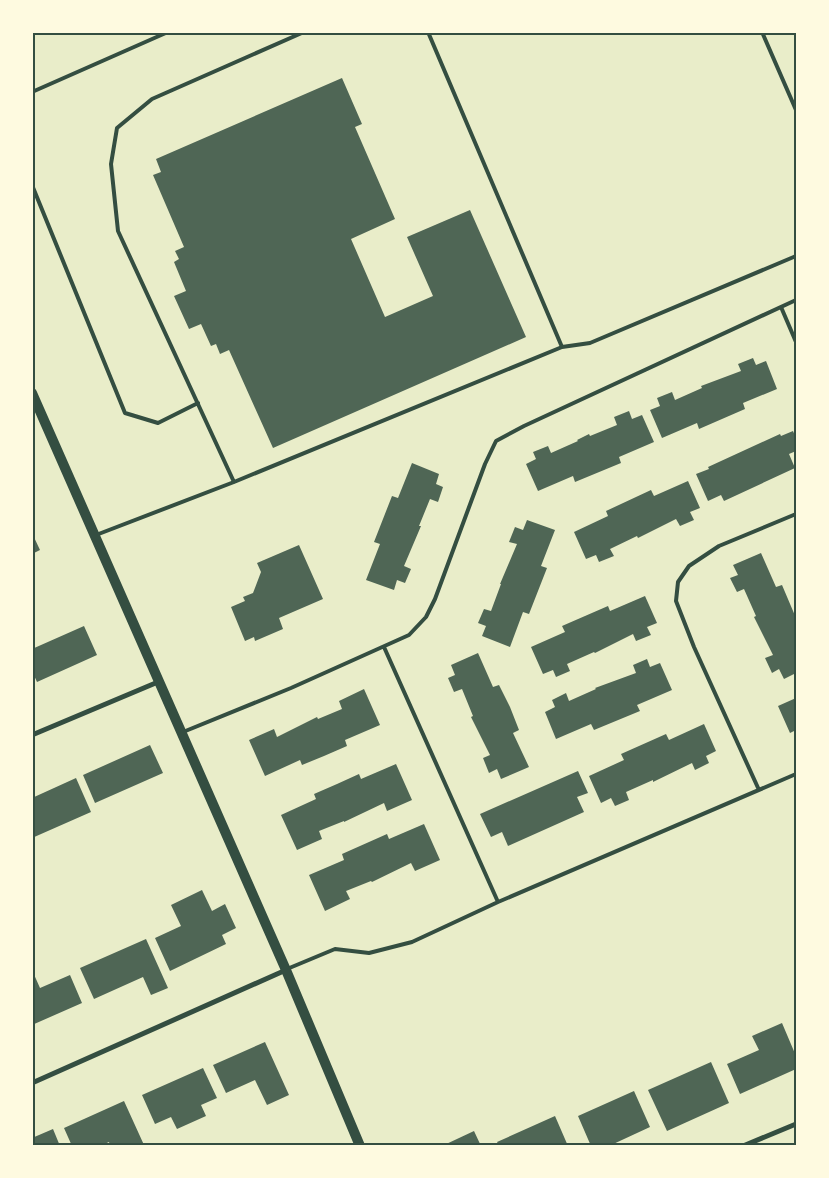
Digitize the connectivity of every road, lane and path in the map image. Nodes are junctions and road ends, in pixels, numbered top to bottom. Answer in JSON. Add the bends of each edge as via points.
{"nodes":[{"id":1,"x":168,"y":32,"type":"edge"},
{"id":2,"x":304,"y":32,"type":"edge"},
{"id":3,"x":428,"y":32,"type":"edge"},
{"id":4,"x":762,"y":32,"type":"edge"},
{"id":5,"x":32,"y":92,"type":"edge"},
{"id":6,"x":796,"y":110,"type":"edge"},
{"id":7,"x":32,"y":185,"type":"edge"},
{"id":8,"x":796,"y":256,"type":"edge"},
{"id":9,"x":796,"y":300,"type":"edge"},
{"id":10,"x":781,"y":306,"type":"junction"},
{"id":11,"x":796,"y":342,"type":"edge"},
{"id":12,"x":562,"y":348,"type":"junction"},
{"id":13,"x":32,"y":393,"type":"edge"},
{"id":14,"x":198,"y":402,"type":"junction"},
{"id":15,"x":234,"y":482,"type":"junction"},
{"id":16,"x":796,"y":514,"type":"edge"},
{"id":17,"x":94,"y":536,"type":"junction"},
{"id":18,"x":384,"y":647,"type":"junction"},
{"id":19,"x":158,"y":682,"type":"junction"},
{"id":20,"x":180,"y":733,"type":"junction"},
{"id":21,"x":32,"y":734,"type":"edge"},
{"id":22,"x":796,"y":774,"type":"edge"},
{"id":23,"x":760,"y":790,"type":"junction"},
{"id":24,"x":498,"y":902,"type":"junction"},
{"id":25,"x":286,"y":970,"type":"junction"},
{"id":26,"x":32,"y":1083,"type":"edge"},
{"id":27,"x":796,"y":1124,"type":"edge"},
{"id":28,"x":360,"y":1146,"type":"edge"},
{"id":29,"x":743,"y":1146,"type":"edge"}],
"edges":[{"from":1,"to":5,"type":"lane"},
{"from":2,"to":14,"type":"lane","via":[[152,99],[117,128],[111,164],[118,231]]},
{"from":3,"to":12,"type":"lane"},
{"from":4,"to":6,"type":"lane"},
{"from":7,"to":14,"type":"lane","via":[[125,413],[158,423]]},
{"from":8,"to":12,"type":"lane","via":[[590,342]]},
{"from":9,"to":10,"type":"lane"},
{"from":10,"to":11,"type":"lane"},
{"from":10,"to":18,"type":"lane","via":[[496,442],[426,617],[409,635]]},
{"from":12,"to":15,"type":"lane"},
{"from":13,"to":17,"type":"main road"},
{"from":14,"to":15,"type":"lane"},
{"from":15,"to":17,"type":"lane"},
{"from":16,"to":23,"type":"lane","via":[[719,546],[689,566],[678,582],[676,601]]},
{"from":17,"to":19,"type":"main road"},
{"from":18,"to":20,"type":"lane"},
{"from":18,"to":24,"type":"lane"},
{"from":19,"to":20,"type":"main road"},
{"from":19,"to":21,"type":"street"},
{"from":20,"to":25,"type":"main road"},
{"from":22,"to":23,"type":"lane"},
{"from":23,"to":24,"type":"lane"},
{"from":24,"to":25,"type":"lane","via":[[412,942],[369,953],[335,949]]},
{"from":25,"to":26,"type":"street"},
{"from":25,"to":28,"type":"main road"},
{"from":27,"to":29,"type":"street"}]}
